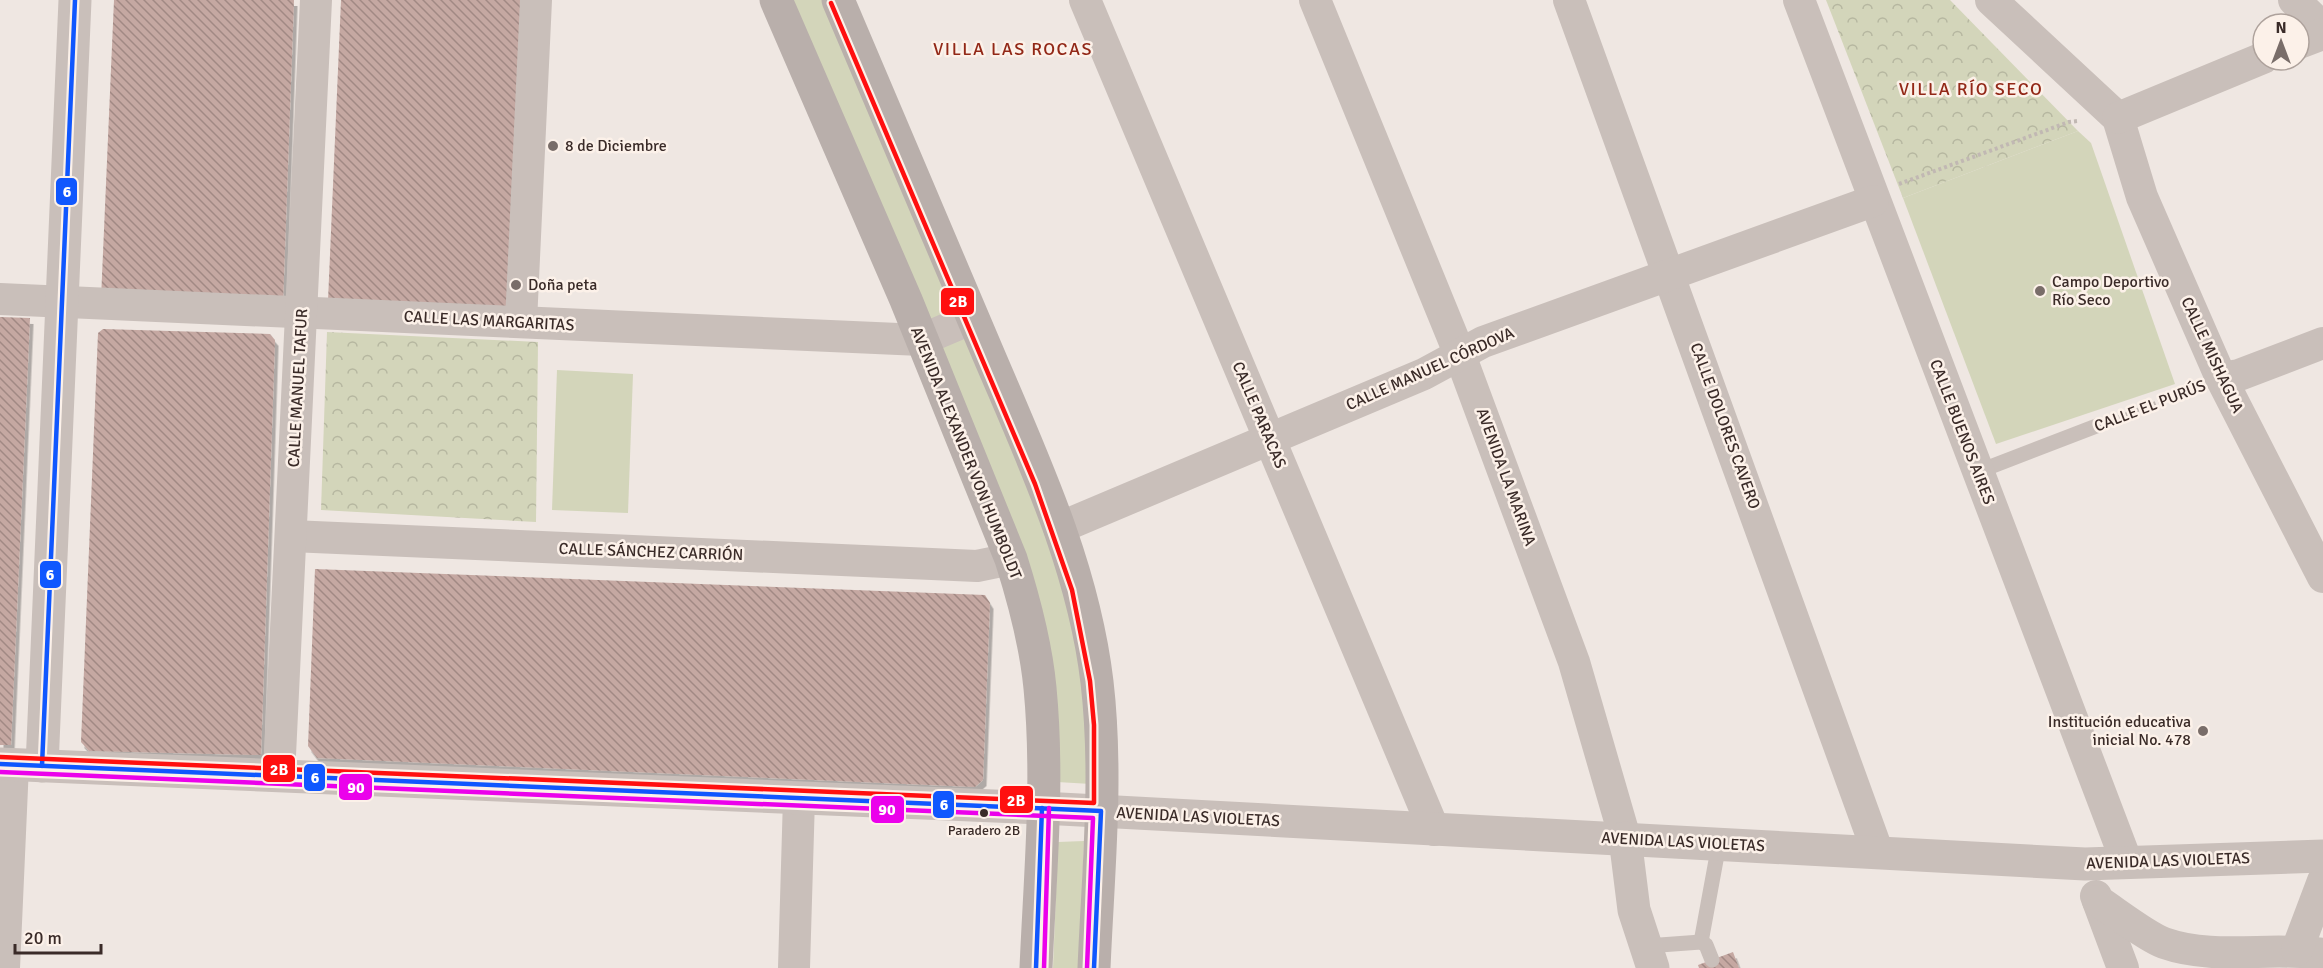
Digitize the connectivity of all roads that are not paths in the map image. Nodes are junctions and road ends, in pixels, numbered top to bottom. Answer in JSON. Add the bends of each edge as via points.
{"nodes":[{"id":1,"x":75,"y":0,"type":"edge"},
{"id":2,"x":316,"y":0,"type":"edge"},
{"id":3,"x":536,"y":0,"type":"edge"},
{"id":4,"x":776,"y":0,"type":"edge"},
{"id":5,"x":838,"y":0,"type":"edge"},
{"id":6,"x":1084,"y":0,"type":"edge"},
{"id":7,"x":1315,"y":0,"type":"edge"},
{"id":8,"x":1569,"y":0,"type":"edge"},
{"id":9,"x":1798,"y":0,"type":"edge"},
{"id":10,"x":1991,"y":0,"type":"edge"},
{"id":11,"x":2294,"y":0,"type":"edge"},
{"id":12,"x":2323,"y":28,"type":"edge"},
{"id":13,"x":2251,"y":63,"type":"edge"},
{"id":14,"x":2118,"y":118,"type":"junction"},
{"id":15,"x":1873,"y":201,"type":"junction"},
{"id":16,"x":1670,"y":274,"type":"junction"},
{"id":17,"x":0,"y":299,"type":"edge"},
{"id":18,"x":62,"y":302,"type":"junction"},
{"id":19,"x":301,"y":312,"type":"junction"},
{"id":20,"x":973,"y":318,"type":"junction"},
{"id":21,"x":521,"y":322,"type":"junction"},
{"id":22,"x":921,"y":340,"type":"junction"},
{"id":23,"x":2323,"y":343,"type":"edge"},
{"id":24,"x":1460,"y":355,"type":"junction"},
{"id":25,"x":2221,"y":378,"type":"junction"},
{"id":26,"x":2099,"y":425,"type":"road end"},
{"id":27,"x":1270,"y":440,"type":"junction"},
{"id":28,"x":1977,"y":472,"type":"junction"},
{"id":29,"x":1059,"y":528,"type":"junction"},
{"id":30,"x":291,"y":537,"type":"junction"},
{"id":31,"x":1011,"y":559,"type":"junction"},
{"id":32,"x":2323,"y":577,"type":"edge"},
{"id":33,"x":18,"y":765,"type":"edge"},
{"id":34,"x":279,"y":776,"type":"junction"},
{"id":35,"x":799,"y":798,"type":"junction"},
{"id":36,"x":1042,"y":808,"type":"junction"},
{"id":37,"x":1101,"y":811,"type":"junction"},
{"id":38,"x":1434,"y":830,"type":"junction"},
{"id":39,"x":1625,"y":838,"type":"junction"},
{"id":40,"x":1719,"y":844,"type":"junction"},
{"id":41,"x":1878,"y":853,"type":"junction"},
{"id":42,"x":2323,"y":856,"type":"edge"},
{"id":43,"x":2127,"y":863,"type":"junction"},
{"id":44,"x":2085,"y":864,"type":"junction"},
{"id":45,"x":2323,"y":880,"type":"edge"},
{"id":46,"x":2098,"y":901,"type":"junction"},
{"id":47,"x":1701,"y":942,"type":"junction"},
{"id":48,"x":2310,"y":952,"type":"edge"},
{"id":49,"x":1649,"y":957,"type":"edge"},
{"id":50,"x":1712,"y":960,"type":"dead end"},
{"id":51,"x":4,"y":968,"type":"edge"},
{"id":52,"x":794,"y":968,"type":"edge"},
{"id":53,"x":1036,"y":968,"type":"edge"},
{"id":54,"x":1094,"y":968,"type":"edge"},
{"id":55,"x":2123,"y":968,"type":"edge"}],
"edges":[{"from":1,"to":18,"type":"street"},
{"from":2,"to":19,"type":"street","name":"CALLE MANUEL TAFUR"},
{"from":3,"to":21,"type":"street"},
{"from":4,"to":22,"type":"main road","name":"AVENIDA ALEXANDER VON HUMBOLDT"},
{"from":5,"to":20,"type":"main road"},
{"from":6,"to":27,"type":"street","name":"CALLE PARACAS"},
{"from":7,"to":24,"type":"street","name":"AVENIDA LA MARINA"},
{"from":8,"to":16,"type":"street","name":"CALLE DOLORES CAVERO"},
{"from":9,"to":15,"type":"street","name":"CALLE BUENOS AIRES"},
{"from":10,"to":14,"type":"street"},
{"from":11,"to":12,"type":"street"},
{"from":13,"to":14,"type":"street"},
{"from":14,"to":25,"type":"street","name":"CALLE MISHAGUA","via":[[2142,197]]},
{"from":15,"to":16,"type":"street","name":"CALLE MANUEL CÓRDOVA"},
{"from":15,"to":28,"type":"street","name":"CALLE BUENOS AIRES"},
{"from":16,"to":24,"type":"street","name":"CALLE MANUEL CÓRDOVA","via":[[1483,342]]},
{"from":16,"to":41,"type":"street","name":"CALLE DOLORES CAVERO"},
{"from":17,"to":18,"type":"street","name":"CALLE LAS MARGARITAS"},
{"from":18,"to":19,"type":"street","name":"CALLE LAS MARGARITAS"},
{"from":18,"to":33,"type":"street"},
{"from":19,"to":21,"type":"street","name":"CALLE LAS MARGARITAS"},
{"from":19,"to":30,"type":"street","name":"CALLE MANUEL TAFUR"},
{"from":20,"to":22,"type":"street","name":"CALLE LAS MARGARITAS"},
{"from":20,"to":29,"type":"main road"},
{"from":21,"to":22,"type":"street","name":"CALLE LAS MARGARITAS"},
{"from":22,"to":31,"type":"main road","name":"AVENIDA ALEXANDER VON HUMBOLDT"},
{"from":23,"to":25,"type":"street","name":"CALLE EL PURÚS","via":[[2239,375]]},
{"from":24,"to":27,"type":"street","name":"CALLE MANUEL CÓRDOVA"},
{"from":24,"to":39,"type":"street","name":"AVENIDA LA MARINA","via":[[1574,662]]},
{"from":25,"to":32,"type":"street","name":"CALLE MISHAGUA"},
{"from":26,"to":28,"type":"lane","name":"CALLE EL PURÚS"},
{"from":27,"to":29,"type":"street","name":"CALLE MANUEL CÓRDOVA"},
{"from":27,"to":38,"type":"street","name":"CALLE PARACAS"},
{"from":28,"to":43,"type":"street","name":"CALLE BUENOS AIRES"},
{"from":29,"to":37,"type":"main road","via":[[1079,588],[1097,680]]},
{"from":30,"to":31,"type":"street","name":"CALLE SÁNCHEZ CARRIÓN","via":[[977,566]]},
{"from":30,"to":34,"type":"street","name":"CALLE MANUEL TAFUR"},
{"from":31,"to":36,"type":"main road","name":"AVENIDA ALEXANDER VON HUMBOLDT","via":[[1024,600],[1040,686]]},
{"from":33,"to":34,"type":"street","name":"AVENIDA LAS VIOLETAS"},
{"from":33,"to":51,"type":"street"},
{"from":34,"to":35,"type":"street","name":"AVENIDA LAS VIOLETAS"},
{"from":35,"to":36,"type":"street","name":"AVENIDA LAS VIOLETAS"},
{"from":35,"to":52,"type":"street"},
{"from":36,"to":37,"type":"street","name":"AVENIDA LAS VIOLETAS"},
{"from":36,"to":53,"type":"main road","name":"AVENIDA ALEXANDER VON HUMBOLDT"},
{"from":37,"to":38,"type":"street","name":"AVENIDA LAS VIOLETAS"},
{"from":37,"to":54,"type":"main road"},
{"from":38,"to":39,"type":"street","name":"AVENIDA LAS VIOLETAS"},
{"from":39,"to":40,"type":"street","name":"AVENIDA LAS VIOLETAS"},
{"from":39,"to":49,"type":"street","name":"AVENIDA LA MARINA","via":[[1634,910]]},
{"from":40,"to":41,"type":"street","name":"AVENIDA LAS VIOLETAS"},
{"from":40,"to":47,"type":"lane"},
{"from":41,"to":44,"type":"street","name":"AVENIDA LAS VIOLETAS"},
{"from":42,"to":43,"type":"street","name":"AVENIDA LAS VIOLETAS"},
{"from":43,"to":44,"type":"street","name":"AVENIDA LAS VIOLETAS"},
{"from":44,"to":46,"type":"street"},
{"from":45,"to":48,"type":"street"},
{"from":46,"to":48,"type":"street","via":[[2162,942],[2199,952]]},
{"from":46,"to":55,"type":"street"},
{"from":47,"to":49,"type":"lane"},
{"from":47,"to":50,"type":"lane"}]}
